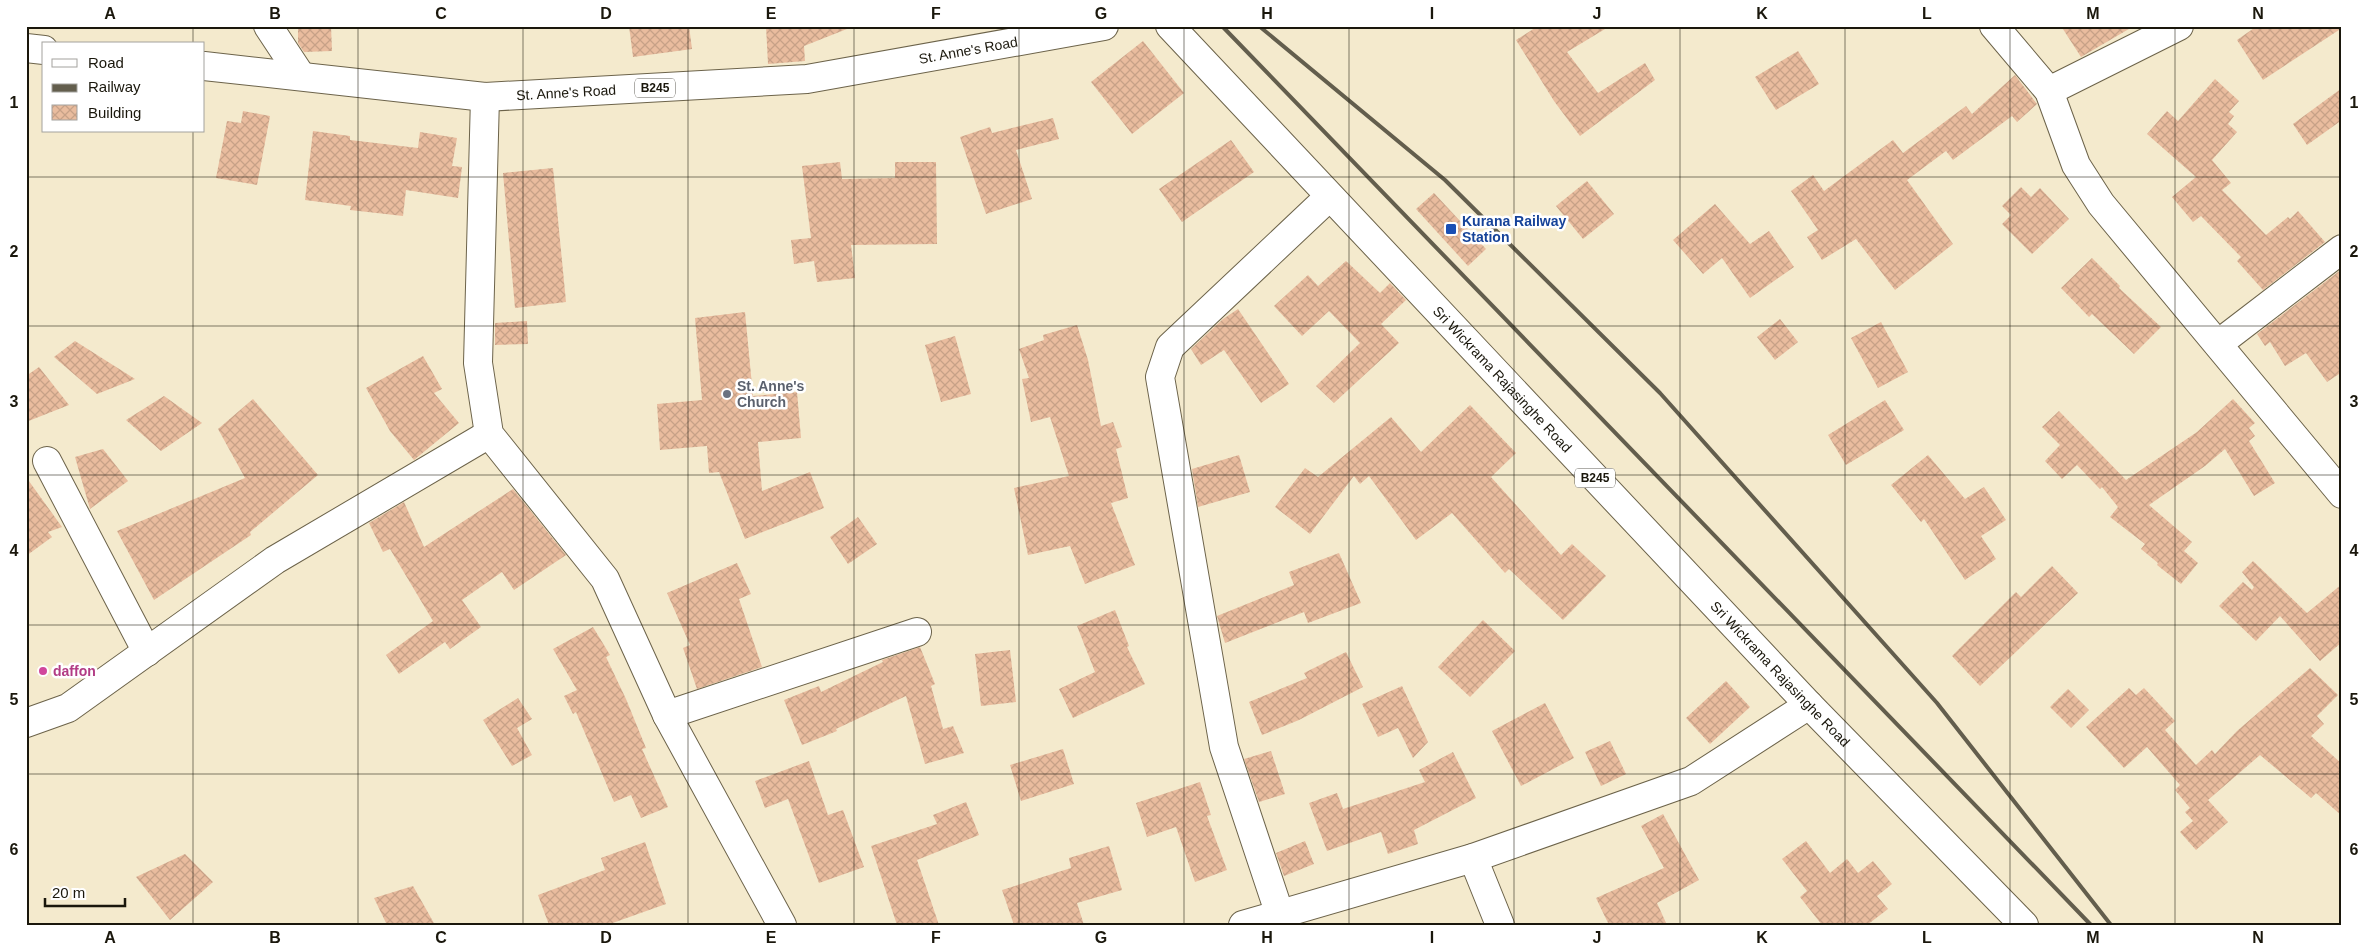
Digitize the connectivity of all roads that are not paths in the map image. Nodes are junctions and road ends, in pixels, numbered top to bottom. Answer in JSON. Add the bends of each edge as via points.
{"nodes":[{"id":1,"x":268,"y":26,"type":"edge"},
{"id":2,"x":1104,"y":26,"type":"edge"},
{"id":3,"x":1170,"y":26,"type":"edge"},
{"id":4,"x":1994,"y":26,"type":"edge"},
{"id":5,"x":2179,"y":26,"type":"edge"},
{"id":6,"x":26,"y":48,"type":"edge"},
{"id":7,"x":42,"y":50,"type":"edge"},
{"id":8,"x":205,"y":66,"type":"edge"},
{"id":9,"x":301,"y":76,"type":"junction"},
{"id":10,"x":2049,"y":91,"type":"junction"},
{"id":11,"x":485,"y":97,"type":"junction"},
{"id":12,"x":1329,"y":196,"type":"junction"},
{"id":13,"x":2342,"y":249,"type":"edge"},
{"id":14,"x":2218,"y":344,"type":"junction"},
{"id":15,"x":490,"y":434,"type":"junction"},
{"id":16,"x":46,"y":461,"type":"dead end"},
{"id":17,"x":2342,"y":494,"type":"edge"},
{"id":18,"x":917,"y":632,"type":"dead end"},
{"id":19,"x":147,"y":652,"type":"junction"},
{"id":20,"x":1809,"y":706,"type":"junction"},
{"id":21,"x":666,"y":715,"type":"junction"},
{"id":22,"x":26,"y":724,"type":"edge"},
{"id":23,"x":1473,"y":858,"type":"junction"},
{"id":24,"x":1280,"y":915,"type":"junction"},
{"id":25,"x":782,"y":925,"type":"edge"},
{"id":26,"x":1243,"y":925,"type":"edge"},
{"id":27,"x":1500,"y":925,"type":"edge"},
{"id":28,"x":2024,"y":925,"type":"edge"}],
"edges":[{"from":1,"to":9,"type":"street"},
{"from":2,"to":11,"type":"street","name":"St. Anne's Road","number":"B245","via":[[807,79]]},
{"from":3,"to":12,"type":"street","name":"Sri Wickrama Rajasinghe Road","number":"B245"},
{"from":4,"to":10,"type":"street"},
{"from":5,"to":10,"type":"street"},
{"from":6,"to":7,"type":"street"},
{"from":8,"to":9,"type":"street","name":"St. Anne's Road","number":"B245"},
{"from":9,"to":11,"type":"street","name":"St. Anne's Road","number":"B245"},
{"from":10,"to":14,"type":"street","via":[[2076,165],[2101,204]]},
{"from":11,"to":15,"type":"street","via":[[478,362]]},
{"from":12,"to":20,"type":"street","name":"Sri Wickrama Rajasinghe Road","number":"B245"},
{"from":12,"to":24,"type":"street","via":[[1170,347],[1160,377],[1224,747]]},
{"from":13,"to":14,"type":"street"},
{"from":14,"to":17,"type":"street"},
{"from":15,"to":19,"type":"street","via":[[275,560]]},
{"from":15,"to":21,"type":"street","via":[[605,579]]},
{"from":16,"to":19,"type":"street"},
{"from":18,"to":21,"type":"street"},
{"from":19,"to":22,"type":"street","via":[[68,708]]},
{"from":20,"to":23,"type":"street","via":[[1691,781]]},
{"from":20,"to":28,"type":"street","name":"Sri Wickrama Rajasinghe Road","number":"B245"},
{"from":21,"to":25,"type":"street"},
{"from":23,"to":24,"type":"street"},
{"from":23,"to":27,"type":"street"},
{"from":24,"to":26,"type":"street"}]}
